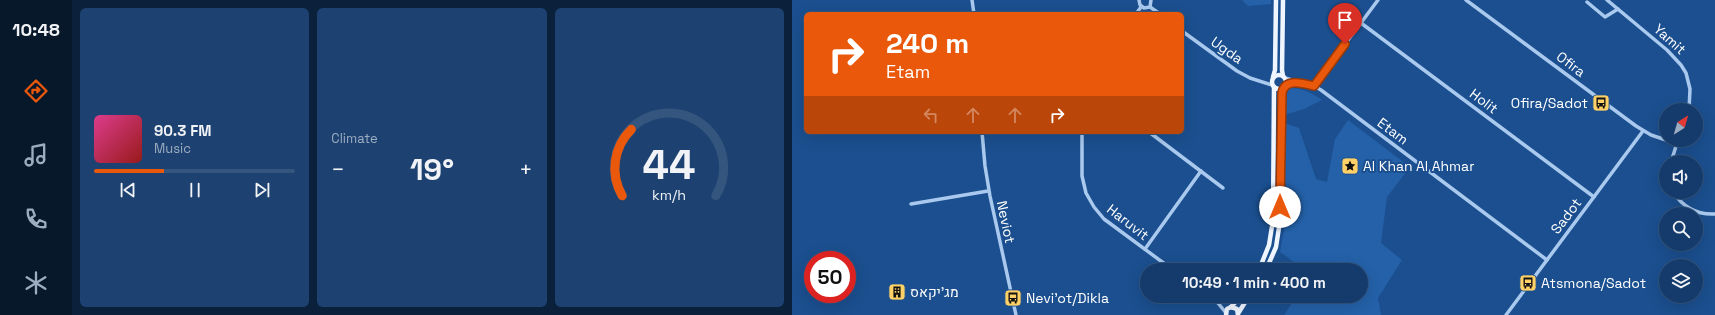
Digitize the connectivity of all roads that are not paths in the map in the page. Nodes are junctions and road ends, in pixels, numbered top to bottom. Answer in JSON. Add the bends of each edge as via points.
{"nodes":[{"id":1,"x":972,"y":0,"type":"edge"},
{"id":2,"x":1140,"y":0,"type":"edge"},
{"id":3,"x":1151,"y":0,"type":"edge"},
{"id":4,"x":1276,"y":0,"type":"edge"},
{"id":5,"x":1283,"y":0,"type":"edge"},
{"id":6,"x":1378,"y":0,"type":"edge"},
{"id":7,"x":1466,"y":0,"type":"edge"},
{"id":8,"x":1607,"y":0,"type":"edge"},
{"id":9,"x":1587,"y":2,"type":"dead end"},
{"id":10,"x":1150,"y":6,"type":"junction"},
{"id":11,"x":1141,"y":7,"type":"junction"},
{"id":12,"x":1618,"y":9,"type":"junction"},
{"id":13,"x":974,"y":12,"type":"edge"},
{"id":14,"x":1137,"y":12,"type":"edge"},
{"id":15,"x":1158,"y":12,"type":"edge"},
{"id":16,"x":1361,"y":23,"type":"junction"},
{"id":17,"x":1184,"y":32,"type":"edge"},
{"id":18,"x":1284,"y":77,"type":"junction"},
{"id":19,"x":1273,"y":82,"type":"junction"},
{"id":20,"x":1300,"y":83,"type":"junction"},
{"id":21,"x":1284,"y":86,"type":"junction"},
{"id":22,"x":1314,"y":86,"type":"junction"},
{"id":23,"x":1689,"y":103,"type":"edge"},
{"id":24,"x":1643,"y":131,"type":"junction"},
{"id":25,"x":982,"y":134,"type":"edge"},
{"id":26,"x":1082,"y":134,"type":"edge"},
{"id":27,"x":1152,"y":134,"type":"edge"},
{"id":28,"x":1659,"y":137,"type":"edge"},
{"id":29,"x":1201,"y":171,"type":"junction"},
{"id":30,"x":1223,"y":188,"type":"dead end"},
{"id":31,"x":988,"y":191,"type":"junction"},
{"id":32,"x":1594,"y":197,"type":"junction"},
{"id":33,"x":1678,"y":199,"type":"edge"},
{"id":34,"x":911,"y":204,"type":"dead end"},
{"id":35,"x":1715,"y":214,"type":"edge"},
{"id":36,"x":1145,"y":249,"type":"junction"},
{"id":37,"x":1547,"y":260,"type":"junction"},
{"id":38,"x":1164,"y":263,"type":"edge"},
{"id":39,"x":1262,"y":263,"type":"edge"},
{"id":40,"x":1270,"y":263,"type":"edge"},
{"id":41,"x":1218,"y":303,"type":"joint"},
{"id":42,"x":1235,"y":303,"type":"edge"},
{"id":43,"x":1245,"y":303,"type":"edge"},
{"id":44,"x":1231,"y":307,"type":"junction"},
{"id":45,"x":1226,"y":314,"type":"edge"},
{"id":46,"x":1239,"y":314,"type":"edge"},
{"id":47,"x":1016,"y":315,"type":"edge"},
{"id":48,"x":1506,"y":315,"type":"edge"}],
"edges":[{"from":1,"to":13,"type":"street"},
{"from":2,"to":11,"type":"street"},
{"from":3,"to":10,"type":"street"},
{"from":4,"to":19,"type":"main road"},
{"from":5,"to":18,"type":"main road"},
{"from":6,"to":16,"type":"street"},
{"from":7,"to":24,"type":"street","name":"Ofira"},
{"from":8,"to":12,"type":"street","name":"Yamit"},
{"from":9,"to":12,"type":"street","via":[[1605,16]]},
{"from":10,"to":11,"type":"street"},
{"from":10,"to":15,"type":"street"},
{"from":11,"to":14,"type":"street"},
{"from":12,"to":23,"type":"street","name":"Yamit","via":[[1681,65],[1690,89]]},
{"from":16,"to":22,"type":"street"},
{"from":16,"to":32,"type":"street","name":"Holit"},
{"from":17,"to":19,"type":"street","name":"Ugda","via":[[1237,71],[1250,78]]},
{"from":18,"to":19,"type":"main road","via":[[1277,75]]},
{"from":18,"to":20,"type":"street","name":"Etam"},
{"from":18,"to":21,"type":"main road"},
{"from":19,"to":21,"type":"main road","via":[[1280,88]]},
{"from":19,"to":39,"type":"main road","via":[[1273,220]]},
{"from":20,"to":21,"type":"street","name":"Etam"},
{"from":20,"to":22,"type":"street","name":"Etam"},
{"from":21,"to":40,"type":"main road","via":[[1279,227],[1274,254]]},
{"from":22,"to":37,"type":"street","name":"Etam"},
{"from":24,"to":28,"type":"street","name":"Ofira"},
{"from":24,"to":32,"type":"street","name":"Sadot"},
{"from":25,"to":31,"type":"street","name":"Neviot"},
{"from":26,"to":36,"type":"street","name":"Haruvit","via":[[1082,176],[1090,200],[1104,219]]},
{"from":27,"to":29,"type":"street"},
{"from":29,"to":30,"type":"street"},
{"from":29,"to":36,"type":"street"},
{"from":31,"to":34,"type":"street"},
{"from":31,"to":47,"type":"street","name":"Neviot"},
{"from":32,"to":37,"type":"street","name":"Sadot"},
{"from":33,"to":35,"type":"street","via":[[1690,209]]},
{"from":36,"to":38,"type":"street","name":"Haruvit"},
{"from":37,"to":48,"type":"street","name":"Sadot"},
{"from":41,"to":44,"type":"street"},
{"from":41,"to":45,"type":"street"},
{"from":42,"to":44,"type":"main road"},
{"from":43,"to":46,"type":"main road"},
{"from":44,"to":45,"type":"main road"},
{"from":44,"to":46,"type":"main road","via":[[1237,309]]}]}
